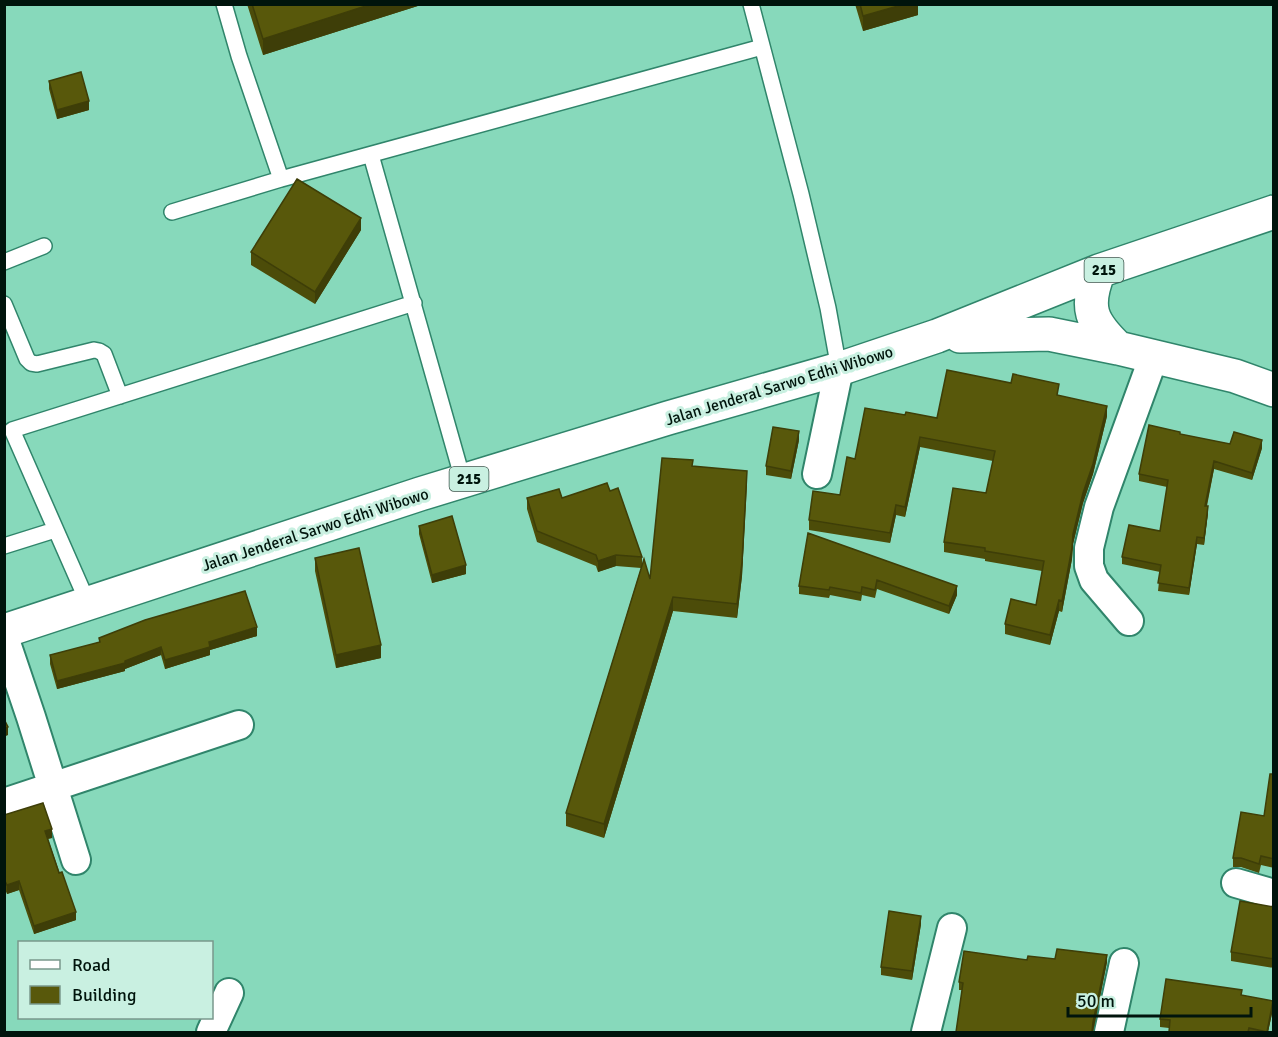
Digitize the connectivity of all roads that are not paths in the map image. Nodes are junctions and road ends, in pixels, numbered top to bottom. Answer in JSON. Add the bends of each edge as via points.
{"nodes":[{"id":1,"x":224,"y":4,"type":"edge"},
{"id":2,"x":751,"y":4,"type":"edge"},
{"id":3,"x":762,"y":47,"type":"junction"},
{"id":4,"x":371,"y":155,"type":"junction"},
{"id":5,"x":281,"y":179,"type":"junction"},
{"id":6,"x":172,"y":212,"type":"dead end"},
{"id":7,"x":1274,"y":212,"type":"edge"},
{"id":8,"x":44,"y":246,"type":"dead end"},
{"id":9,"x":4,"y":262,"type":"edge"},
{"id":10,"x":1099,"y":272,"type":"junction"},
{"id":11,"x":414,"y":303,"type":"junction"},
{"id":12,"x":4,"y":304,"type":"edge"},
{"id":13,"x":937,"y":336,"type":"junction"},
{"id":14,"x":1118,"y":348,"type":"junction"},
{"id":15,"x":1155,"y":356,"type":"junction"},
{"id":16,"x":839,"y":369,"type":"junction"},
{"id":17,"x":1274,"y":390,"type":"edge"},
{"id":18,"x":120,"y":396,"type":"junction"},
{"id":19,"x":8,"y":427,"type":"edge"},
{"id":20,"x":818,"y":474,"type":"dead end"},
{"id":21,"x":463,"y":480,"type":"junction"},
{"id":22,"x":55,"y":530,"type":"junction"},
{"id":23,"x":4,"y":546,"type":"edge"},
{"id":24,"x":88,"y":603,"type":"junction"},
{"id":25,"x":1129,"y":621,"type":"dead end"},
{"id":26,"x":4,"y":631,"type":"edge"},
{"id":27,"x":4,"y":637,"type":"edge"},
{"id":28,"x":239,"y":725,"type":"dead end"},
{"id":29,"x":52,"y":788,"type":"junction"},
{"id":30,"x":4,"y":803,"type":"edge"},
{"id":31,"x":76,"y":860,"type":"dead end"},
{"id":32,"x":1236,"y":884,"type":"dead end"},
{"id":33,"x":1274,"y":894,"type":"edge"},
{"id":34,"x":952,"y":928,"type":"dead end"},
{"id":35,"x":1124,"y":963,"type":"dead end"},
{"id":36,"x":229,"y":993,"type":"dead end"},
{"id":37,"x":211,"y":1032,"type":"edge"},
{"id":38,"x":926,"y":1032,"type":"edge"},
{"id":39,"x":1109,"y":1032,"type":"edge"}],
"edges":[{"from":1,"to":5,"type":"lane"},
{"from":2,"to":3,"type":"lane"},
{"from":3,"to":4,"type":"lane"},
{"from":3,"to":16,"type":"lane","via":[[801,194]]},
{"from":4,"to":5,"type":"lane"},
{"from":4,"to":11,"type":"lane"},
{"from":5,"to":6,"type":"lane"},
{"from":7,"to":10,"type":"main road","name":"Jalan Jenderal Sarwo Edhi Wibowo","number":"215"},
{"from":8,"to":9,"type":"lane"},
{"from":10,"to":13,"type":"main road","name":"Jalan Jenderal Sarwo Edhi Wibowo","number":"215"},
{"from":10,"to":14,"type":"main road","number":"215","via":[[1091,310]]},
{"from":11,"to":18,"type":"lane"},
{"from":11,"to":21,"type":"lane"},
{"from":12,"to":18,"type":"lane","via":[[31,363],[99,351],[104,354]]},
{"from":13,"to":14,"type":"main road","name":"Jalan Jenderal Sarwo Edhi Wibowo","number":"215","via":[[1049,334]]},
{"from":13,"to":16,"type":"main road","name":"Jalan Jenderal Sarwo Edhi Wibowo","number":"215"},
{"from":14,"to":15,"type":"main road","name":"Jalan Jenderal Sarwo Edhi Wibowo","number":"215"},
{"from":15,"to":17,"type":"main road","name":"Jalan Jenderal Sarwo Edhi Wibowo","number":"215"},
{"from":15,"to":25,"type":"street","via":[[1099,507],[1089,548],[1094,580]]},
{"from":16,"to":20,"type":"street"},
{"from":16,"to":21,"type":"main road","name":"Jalan Jenderal Sarwo Edhi Wibowo","number":"215"},
{"from":18,"to":19,"type":"lane"},
{"from":19,"to":22,"type":"lane"},
{"from":21,"to":24,"type":"main road","name":"Jalan Jenderal Sarwo Edhi Wibowo","number":"215"},
{"from":22,"to":23,"type":"lane"},
{"from":22,"to":24,"type":"lane"},
{"from":24,"to":26,"type":"main road","name":"Jalan Jenderal Sarwo Edhi Wibowo","number":"215"},
{"from":27,"to":29,"type":"street"},
{"from":28,"to":29,"type":"street"},
{"from":29,"to":30,"type":"street"},
{"from":29,"to":31,"type":"street"},
{"from":32,"to":33,"type":"street"},
{"from":34,"to":38,"type":"street"},
{"from":35,"to":39,"type":"street"},
{"from":36,"to":37,"type":"street"}]}
